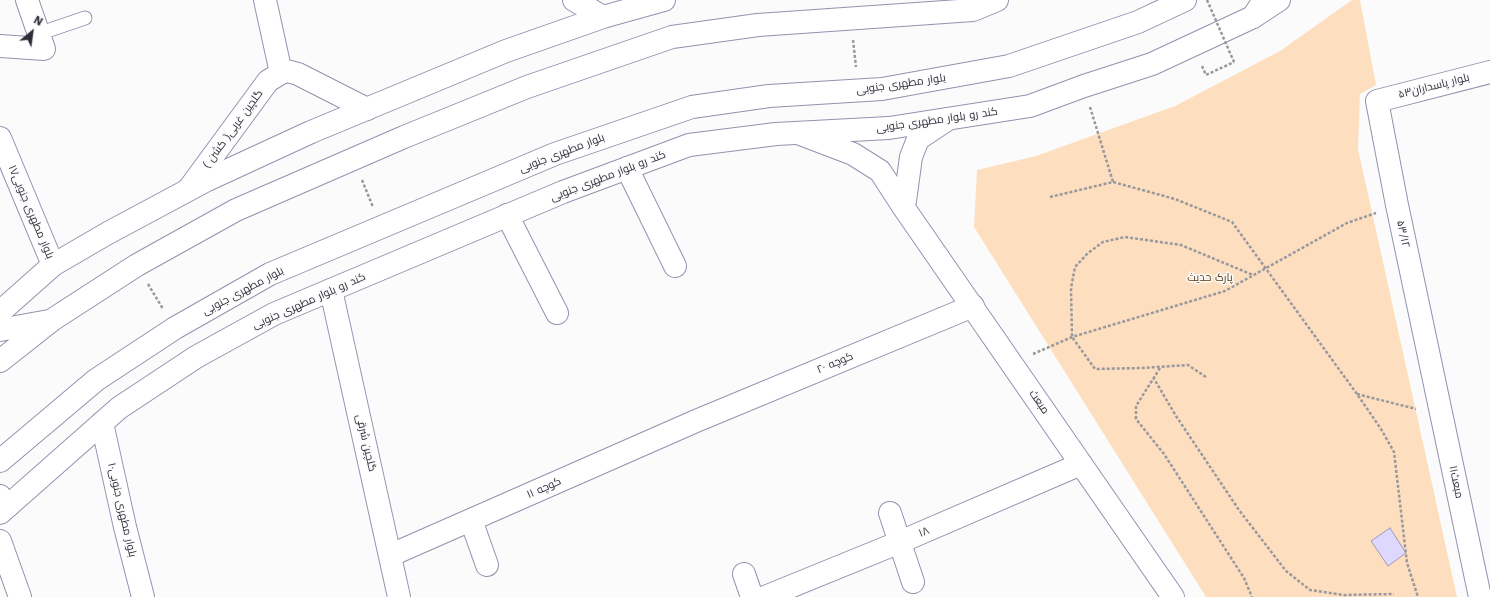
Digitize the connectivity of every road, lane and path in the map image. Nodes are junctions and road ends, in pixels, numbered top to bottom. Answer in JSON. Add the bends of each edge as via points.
{"nodes":[{"id":1,"x":27,"y":0,"type":"edge"},
{"id":2,"x":265,"y":0,"type":"edge"},
{"id":3,"x":574,"y":0,"type":"edge"},
{"id":4,"x":664,"y":0,"type":"edge"},
{"id":5,"x":953,"y":0,"type":"edge"},
{"id":6,"x":997,"y":0,"type":"edge"},
{"id":7,"x":1185,"y":0,"type":"edge"},
{"id":8,"x":1207,"y":0,"type":"edge"},
{"id":9,"x":1278,"y":0,"type":"edge"},
{"id":10,"x":1258,"y":9,"type":"edge"},
{"id":11,"x":973,"y":10,"type":"junction"},
{"id":12,"x":603,"y":17,"type":"junction"},
{"id":13,"x":85,"y":18,"type":"dead end"},
{"id":14,"x":851,"y":18,"type":"junction"},
{"id":15,"x":41,"y":42,"type":"junction"},
{"id":16,"x":0,"y":46,"type":"edge"},
{"id":17,"x":1490,"y":72,"type":"edge"},
{"id":18,"x":281,"y":73,"type":"junction"},
{"id":19,"x":1206,"y":75,"type":"dead end"},
{"id":20,"x":1084,"y":86,"type":"junction"},
{"id":21,"x":858,"y":90,"type":"junction"},
{"id":22,"x":1377,"y":101,"type":"joint"},
{"id":23,"x":367,"y":108,"type":"junction"},
{"id":24,"x":948,"y":119,"type":"junction"},
{"id":25,"x":798,"y":133,"type":"junction"},
{"id":26,"x":2,"y":149,"type":"edge"},
{"id":27,"x":353,"y":159,"type":"junction"},
{"id":28,"x":627,"y":168,"type":"junction"},
{"id":29,"x":1113,"y":182,"type":"junction"},
{"id":30,"x":188,"y":190,"type":"junction"},
{"id":31,"x":1050,"y":197,"type":"dead end"},
{"id":32,"x":1397,"y":205,"type":"junction"},
{"id":33,"x":904,"y":208,"type":"junction"},
{"id":34,"x":508,"y":215,"type":"junction"},
{"id":35,"x":382,"y":228,"type":"junction"},
{"id":36,"x":53,"y":265,"type":"junction"},
{"id":37,"x":137,"y":265,"type":"junction"},
{"id":38,"x":676,"y":266,"type":"dead end"},
{"id":39,"x":1267,"y":267,"type":"junction"},
{"id":40,"x":1253,"y":275,"type":"junction"},
{"id":41,"x":332,"y":290,"type":"junction"},
{"id":42,"x":973,"y":306,"type":"junction"},
{"id":43,"x":0,"y":312,"type":"edge"},
{"id":44,"x":557,"y":313,"type":"dead end"},
{"id":45,"x":52,"y":320,"type":"junction"},
{"id":46,"x":175,"y":328,"type":"junction"},
{"id":47,"x":0,"y":330,"type":"edge"},
{"id":48,"x":1072,"y":337,"type":"junction"},
{"id":49,"x":0,"y":361,"type":"edge"},
{"id":50,"x":1012,"y":362,"type":"junction"},
{"id":51,"x":1160,"y":367,"type":"junction"},
{"id":52,"x":1432,"y":368,"type":"joint"},
{"id":53,"x":1153,"y":377,"type":"junction"},
{"id":54,"x":1206,"y":377,"type":"dead end"},
{"id":55,"x":1356,"y":394,"type":"junction"},
{"id":56,"x":1442,"y":415,"type":"junction"},
{"id":57,"x":696,"y":421,"type":"joint"},
{"id":58,"x":102,"y":423,"type":"junction"},
{"id":59,"x":0,"y":461,"type":"edge"},
{"id":60,"x":1081,"y":464,"type":"junction"},
{"id":61,"x":3,"y":505,"type":"edge"},
{"id":62,"x":890,"y":513,"type":"dead end"},
{"id":63,"x":471,"y":520,"type":"junction"},
{"id":64,"x":0,"y":541,"type":"edge"},
{"id":65,"x":900,"y":542,"type":"junction"},
{"id":66,"x":391,"y":555,"type":"junction"},
{"id":67,"x":487,"y":565,"type":"dead end"},
{"id":68,"x":744,"y":574,"type":"dead end"},
{"id":69,"x":913,"y":582,"type":"dead end"},
{"id":70,"x":1394,"y":594,"type":"dead end"},
{"id":71,"x":20,"y":597,"type":"edge"},
{"id":72,"x":143,"y":597,"type":"edge"},
{"id":73,"x":399,"y":597,"type":"edge"},
{"id":74,"x":752,"y":597,"type":"edge"},
{"id":75,"x":765,"y":597,"type":"edge"},
{"id":76,"x":1173,"y":597,"type":"edge"},
{"id":77,"x":1252,"y":597,"type":"edge"},
{"id":78,"x":1418,"y":597,"type":"edge"},
{"id":79,"x":1480,"y":597,"type":"edge"}],
"edges":[{"from":1,"to":15,"type":"main road"},
{"from":2,"to":18,"type":"main road"},
{"from":3,"to":12,"type":"main road"},
{"from":4,"to":12,"type":"main road"},
{"from":5,"to":11,"type":"main road"},
{"from":6,"to":11,"type":"main road"},
{"from":7,"to":21,"type":"main road","name":"بلوار مطهری جنوبی","via":[[1138,22],[1009,66]]},
{"from":8,"to":19,"type":"path","bridge":true,"via":[[1234,62]]},
{"from":9,"to":10,"type":"main road","name":"کند رو بلوار مطهری جنوبی"},
{"from":10,"to":20,"type":"main road","name":"کند رو بلوار مطهری جنوبی","via":[[1152,64]]},
{"from":11,"to":14,"type":"main road"},
{"from":12,"to":23,"type":"main road","via":[[506,51]]},
{"from":13,"to":15,"type":"lane"},
{"from":14,"to":21,"type":"path"},
{"from":14,"to":27,"type":"main road","via":[[758,25],[672,37],[527,87]]},
{"from":15,"to":16,"type":"main road"},
{"from":17,"to":22,"type":"main road","name":"بلوار پاسداران۵۳"},
{"from":18,"to":23,"type":"main road","via":[[287,71],[298,74]]},
{"from":18,"to":30,"type":"main road","name":"گلچین غربی( کشن )","via":[[268,81]]},
{"from":20,"to":24,"type":"main road","name":"کند رو بلوار مطهری جنوبی","via":[[1030,106]]},
{"from":20,"to":29,"type":"path"},
{"from":21,"to":35,"type":"main road","name":"بلوار مطهری جنوبی","via":[[769,96],[692,107],[555,154]]},
{"from":22,"to":32,"type":"main road","name":"۵۳/۱۲"},
{"from":23,"to":30,"type":"main road"},
{"from":24,"to":25,"type":"main road","name":"کند رو بلوار مطهری جنوبی","via":[[890,128]]},
{"from":24,"to":33,"type":"main road","via":[[918,139],[911,157]]},
{"from":25,"to":28,"type":"main road","name":"کند رو بلوار مطهری جنوبی","via":[[689,145]]},
{"from":25,"to":33,"type":"main road","name":"مبعث","via":[[853,154],[880,171]]},
{"from":26,"to":36,"type":"main road","name":"بلوار مطهری جنوبی۱۷"},
{"from":27,"to":35,"type":"path"},
{"from":27,"to":37,"type":"main road","via":[[236,210]]},
{"from":28,"to":34,"type":"main road","name":"کند رو بلوار مطهری جنوبی"},
{"from":28,"to":38,"type":"main road"},
{"from":29,"to":31,"type":"path"},
{"from":29,"to":39,"type":"path","via":[[1175,199],[1232,222]]},
{"from":30,"to":36,"type":"main road"},
{"from":32,"to":39,"type":"path","via":[[1347,223]]},
{"from":32,"to":52,"type":"main road","name":"۵۳/۱۲"},
{"from":33,"to":42,"type":"main road","name":"مبعث"},
{"from":34,"to":41,"type":"main road","name":"کند رو بلوار مطهری جنوبی"},
{"from":34,"to":44,"type":"main road"},
{"from":35,"to":46,"type":"main road","name":"بلوار مطهری جنوبی","via":[[270,274]]},
{"from":36,"to":43,"type":"main road"},
{"from":37,"to":45,"type":"main road"},
{"from":37,"to":46,"type":"path"},
{"from":39,"to":40,"type":"path"},
{"from":39,"to":55,"type":"path"},
{"from":40,"to":48,"type":"path","via":[[1225,290]]},
{"from":40,"to":48,"type":"path","via":[[1181,245],[1125,237],[1103,242],[1075,267],[1071,288]]},
{"from":41,"to":58,"type":"main road","name":"کند رو بلوار مطهری جنوبی","via":[[274,314],[196,357],[119,408]]},
{"from":41,"to":66,"type":"main road","name":"گلچین شرقی"},
{"from":42,"to":50,"type":"main road","name":"مبعث"},
{"from":42,"to":57,"type":"main road","name":"کوچه ۲۰"},
{"from":45,"to":47,"type":"main road"},
{"from":45,"to":49,"type":"main road"},
{"from":46,"to":59,"type":"main road","name":"بلوار مطهری جنوبی","via":[[96,380]]},
{"from":48,"to":50,"type":"path"},
{"from":48,"to":51,"type":"path","via":[[1095,369]]},
{"from":50,"to":60,"type":"main road","name":"مبعث"},
{"from":51,"to":53,"type":"path"},
{"from":51,"to":54,"type":"path","via":[[1188,365]]},
{"from":52,"to":56,"type":"main road","name":"مبعث۱۱"},
{"from":53,"to":70,"type":"path","via":[[1239,510],[1286,571],[1310,590],[1344,595]]},
{"from":53,"to":77,"type":"path","via":[[1136,406],[1136,419],[1177,473],[1244,578]]},
{"from":55,"to":56,"type":"path"},
{"from":55,"to":78,"type":"path","via":[[1394,452],[1407,563]]},
{"from":56,"to":79,"type":"main road","name":"مبعث۱۱"},
{"from":57,"to":63,"type":"main road","name":"کوچه ۱۱"},
{"from":58,"to":61,"type":"main road","name":"کند رو بلوار مطهری جنوبی"},
{"from":58,"to":72,"type":"main road","name":"بلوار مطهری جنوبی۱۰","via":[[124,527]]},
{"from":60,"to":65,"type":"main road","name":"۱۸"},
{"from":60,"to":76,"type":"main road","name":"مبعث"},
{"from":62,"to":65,"type":"main road"},
{"from":63,"to":66,"type":"main road","name":"کوچه ۱۱"},
{"from":63,"to":67,"type":"main road"},
{"from":64,"to":71,"type":"main road"},
{"from":65,"to":69,"type":"main road"},
{"from":65,"to":75,"type":"main road","name":"۱۸"},
{"from":66,"to":73,"type":"main road","name":"گلچین شرقی"},
{"from":68,"to":74,"type":"main road"}]}
